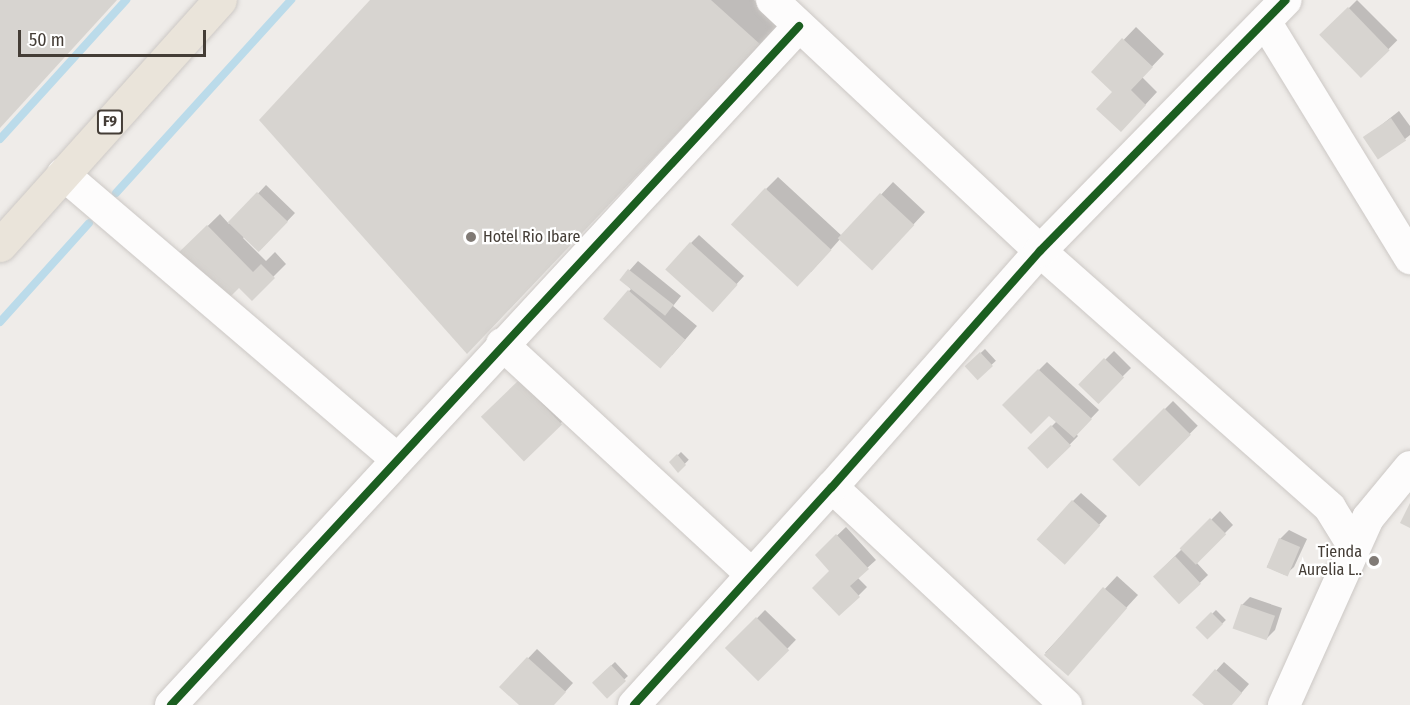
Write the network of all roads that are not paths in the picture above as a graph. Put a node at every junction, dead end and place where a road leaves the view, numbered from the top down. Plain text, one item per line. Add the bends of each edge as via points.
1 (220, 0) edge
2 (772, 0) edge
3 (1276, 11) edge
4 (799, 26) junction
5 (63, 174) junction
6 (0, 244) edge
7 (1040, 251) junction
8 (1410, 258) edge
9 (502, 344) junction
10 (397, 459) junction
11 (1410, 467) edge
12 (832, 488) junction
13 (1354, 547) junction
14 (752, 575) junction
15 (171, 705) edge
16 (634, 705) edge
17 (1066, 705) edge
18 (1284, 705) edge

1 - 5 highway, F9
2 - 4 street
3 - 7 street
3 - 8 street
4 - 7 street
4 - 9 street
5 - 6 highway, F9
5 - 10 street
7 - 12 street
7 - 13 street via 1330,508
9 - 10 street
9 - 14 street
10 - 15 street
11 - 13 street via 1368,518
12 - 14 street
12 - 17 street
13 - 18 street
14 - 16 street

